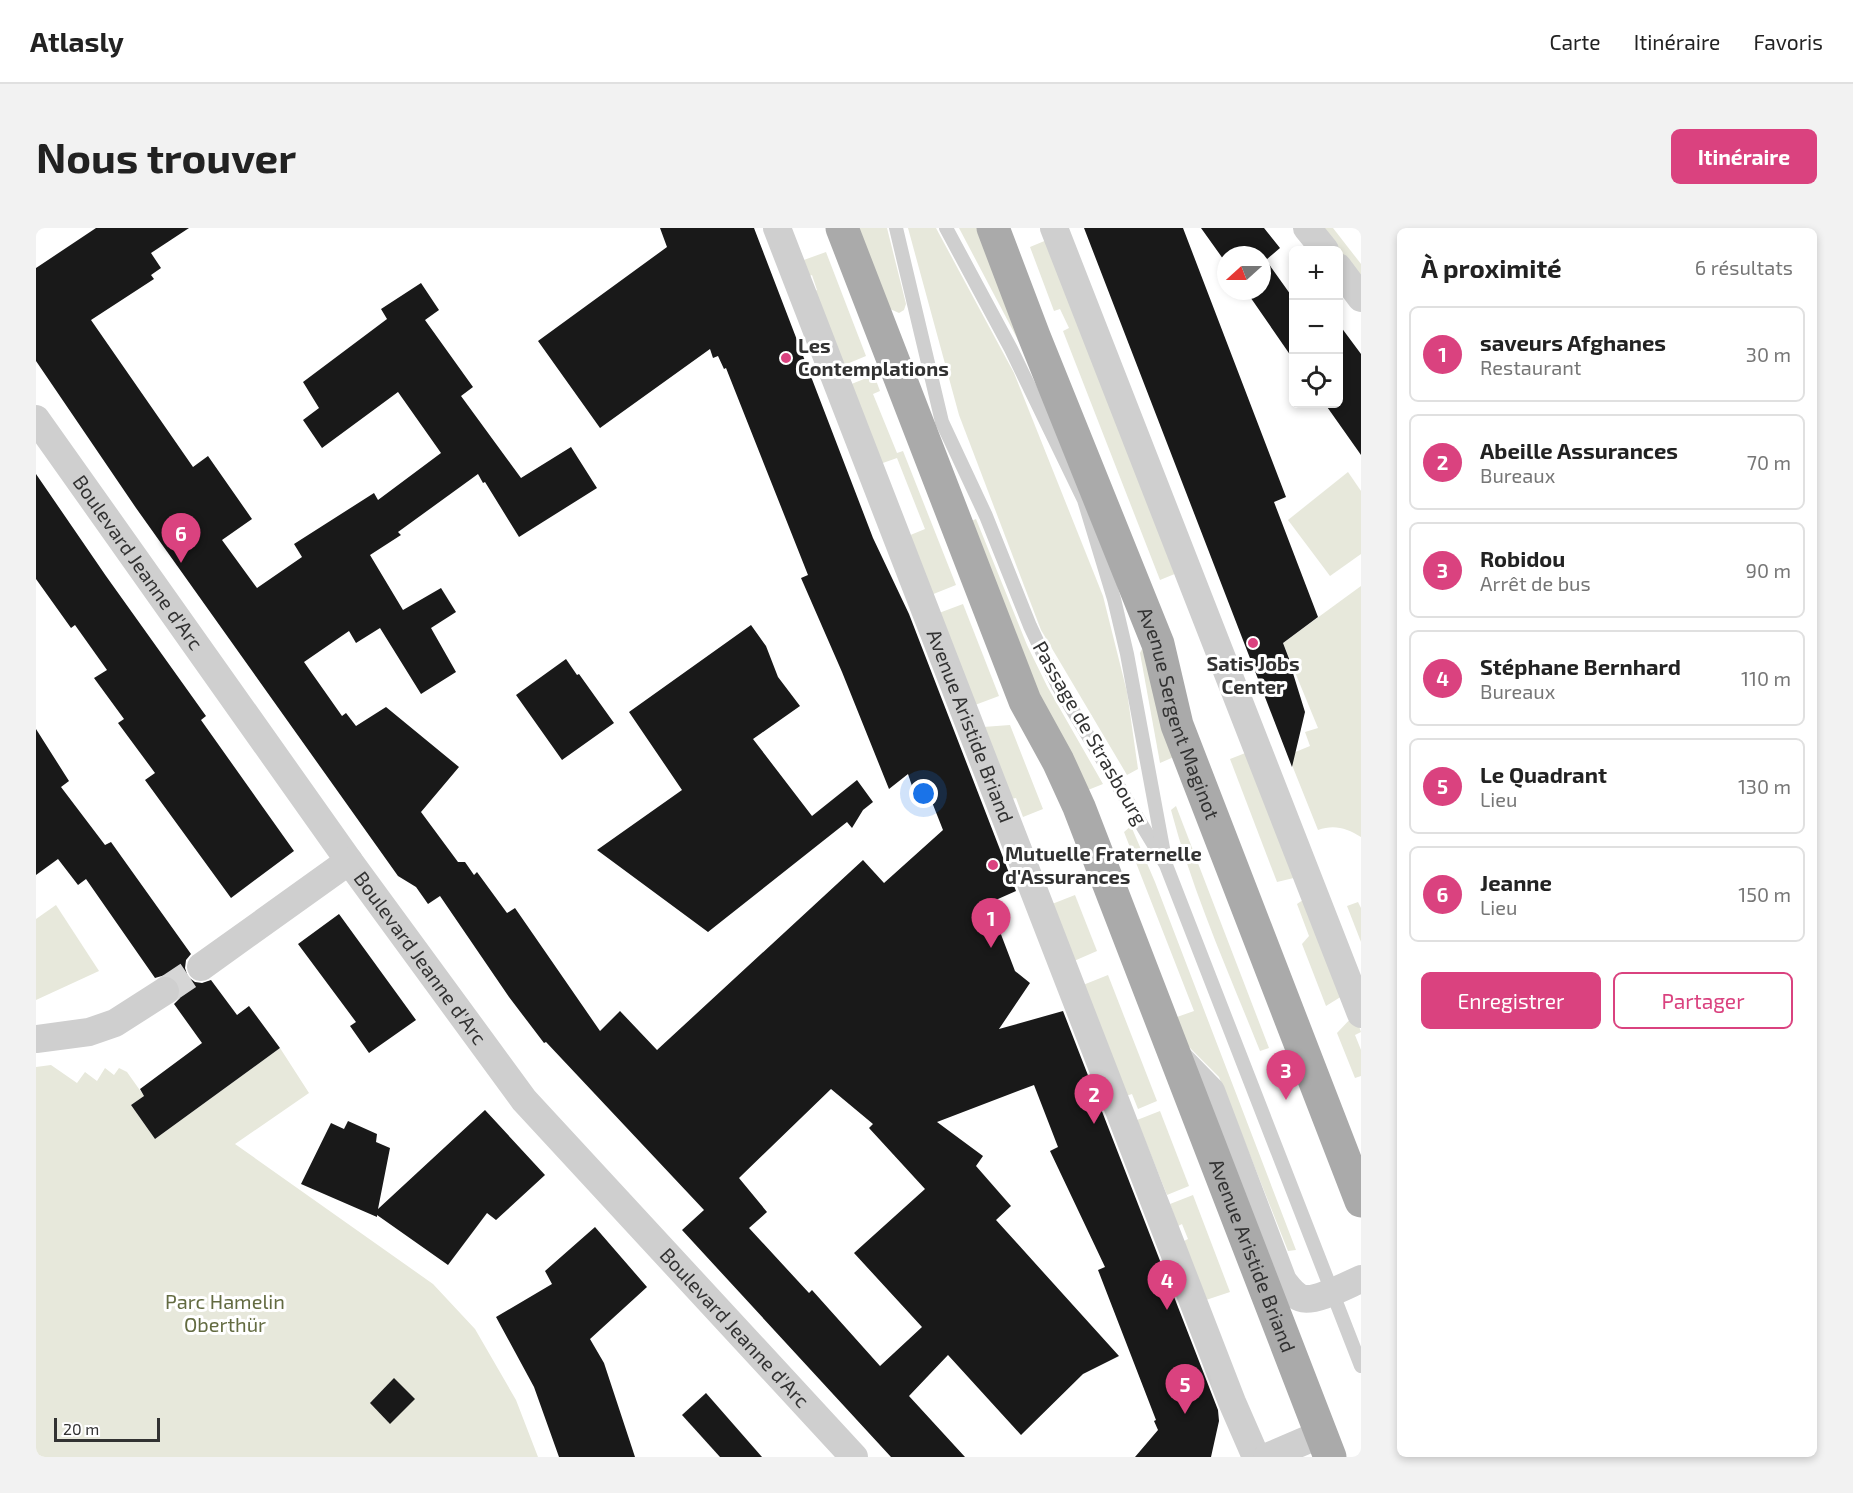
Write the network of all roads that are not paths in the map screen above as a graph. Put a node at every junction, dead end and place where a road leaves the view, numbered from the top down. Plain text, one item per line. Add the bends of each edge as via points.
1 (777, 228) edge
2 (842, 228) edge
3 (896, 228) edge
4 (946, 228) edge
5 (993, 228) edge
6 (1053, 228) edge
7 (1307, 228) edge
8 (1322, 246) edge
9 (1343, 274) edge
10 (1361, 298) edge
11 (874, 313) junction
12 (1034, 336) junction
13 (36, 419) edge
14 (942, 422) junction
15 (1084, 500) junction
16 (957, 526) junction
17 (1136, 589) junction
18 (350, 861) junction
19 (1166, 866) junction
20 (201, 967) tunnel mouth
21 (165, 991) tunnel mouth
22 (1361, 1014) edge
23 (36, 1039) edge
24 (1174, 1053) junction
25 (1361, 1201) edge
26 (1361, 1279) edge
27 (1332, 1291) junction
28 (1361, 1366) edge
29 (1325, 1446) edge
30 (854, 1457) edge
31 (1256, 1457) edge
32 (1267, 1457) edge

1 - 31 street, Avenue Aristide Briand
2 - 11 main road, Avenue Aristide Briand
3 - 14 lane, Passage de Strasbourg
4 - 15 lane, Passage de Strasbourg via 1011,349
5 - 12 main road, Avenue Sergent Maginot
6 - 22 street
7 - 8 street
9 - 10 street
11 - 14 lane
11 - 16 main road, Avenue Aristide Briand
12 - 15 lane
12 - 17 main road, Avenue Sergent Maginot
13 - 18 street, Boulevard Jeanne d'Arc
14 - 16 lane
14 - 19 lane, Passage de Strasbourg via 1058,686
15 - 17 lane
15 - 19 lane, Passage de Strasbourg via 1127,654
16 - 24 main road, Avenue Aristide Briand via 1025,701 1078,807
17 - 25 main road, Avenue Sergent Maginot via 1158,644 1177,725
18 - 20 street
18 - 30 street, Boulevard Jeanne d'Arc via 524,1100
19 - 27 lane
21 - 23 street via 114,1023 89,1032
24 - 27 street, Avenue Aristide Briand via 1211,1091 1283,1281 1298,1297 1308,1300
24 - 29 main road, Avenue Aristide Briand
26 - 27 street, Avenue Aristide Briand
27 - 28 lane
29 - 32 street

